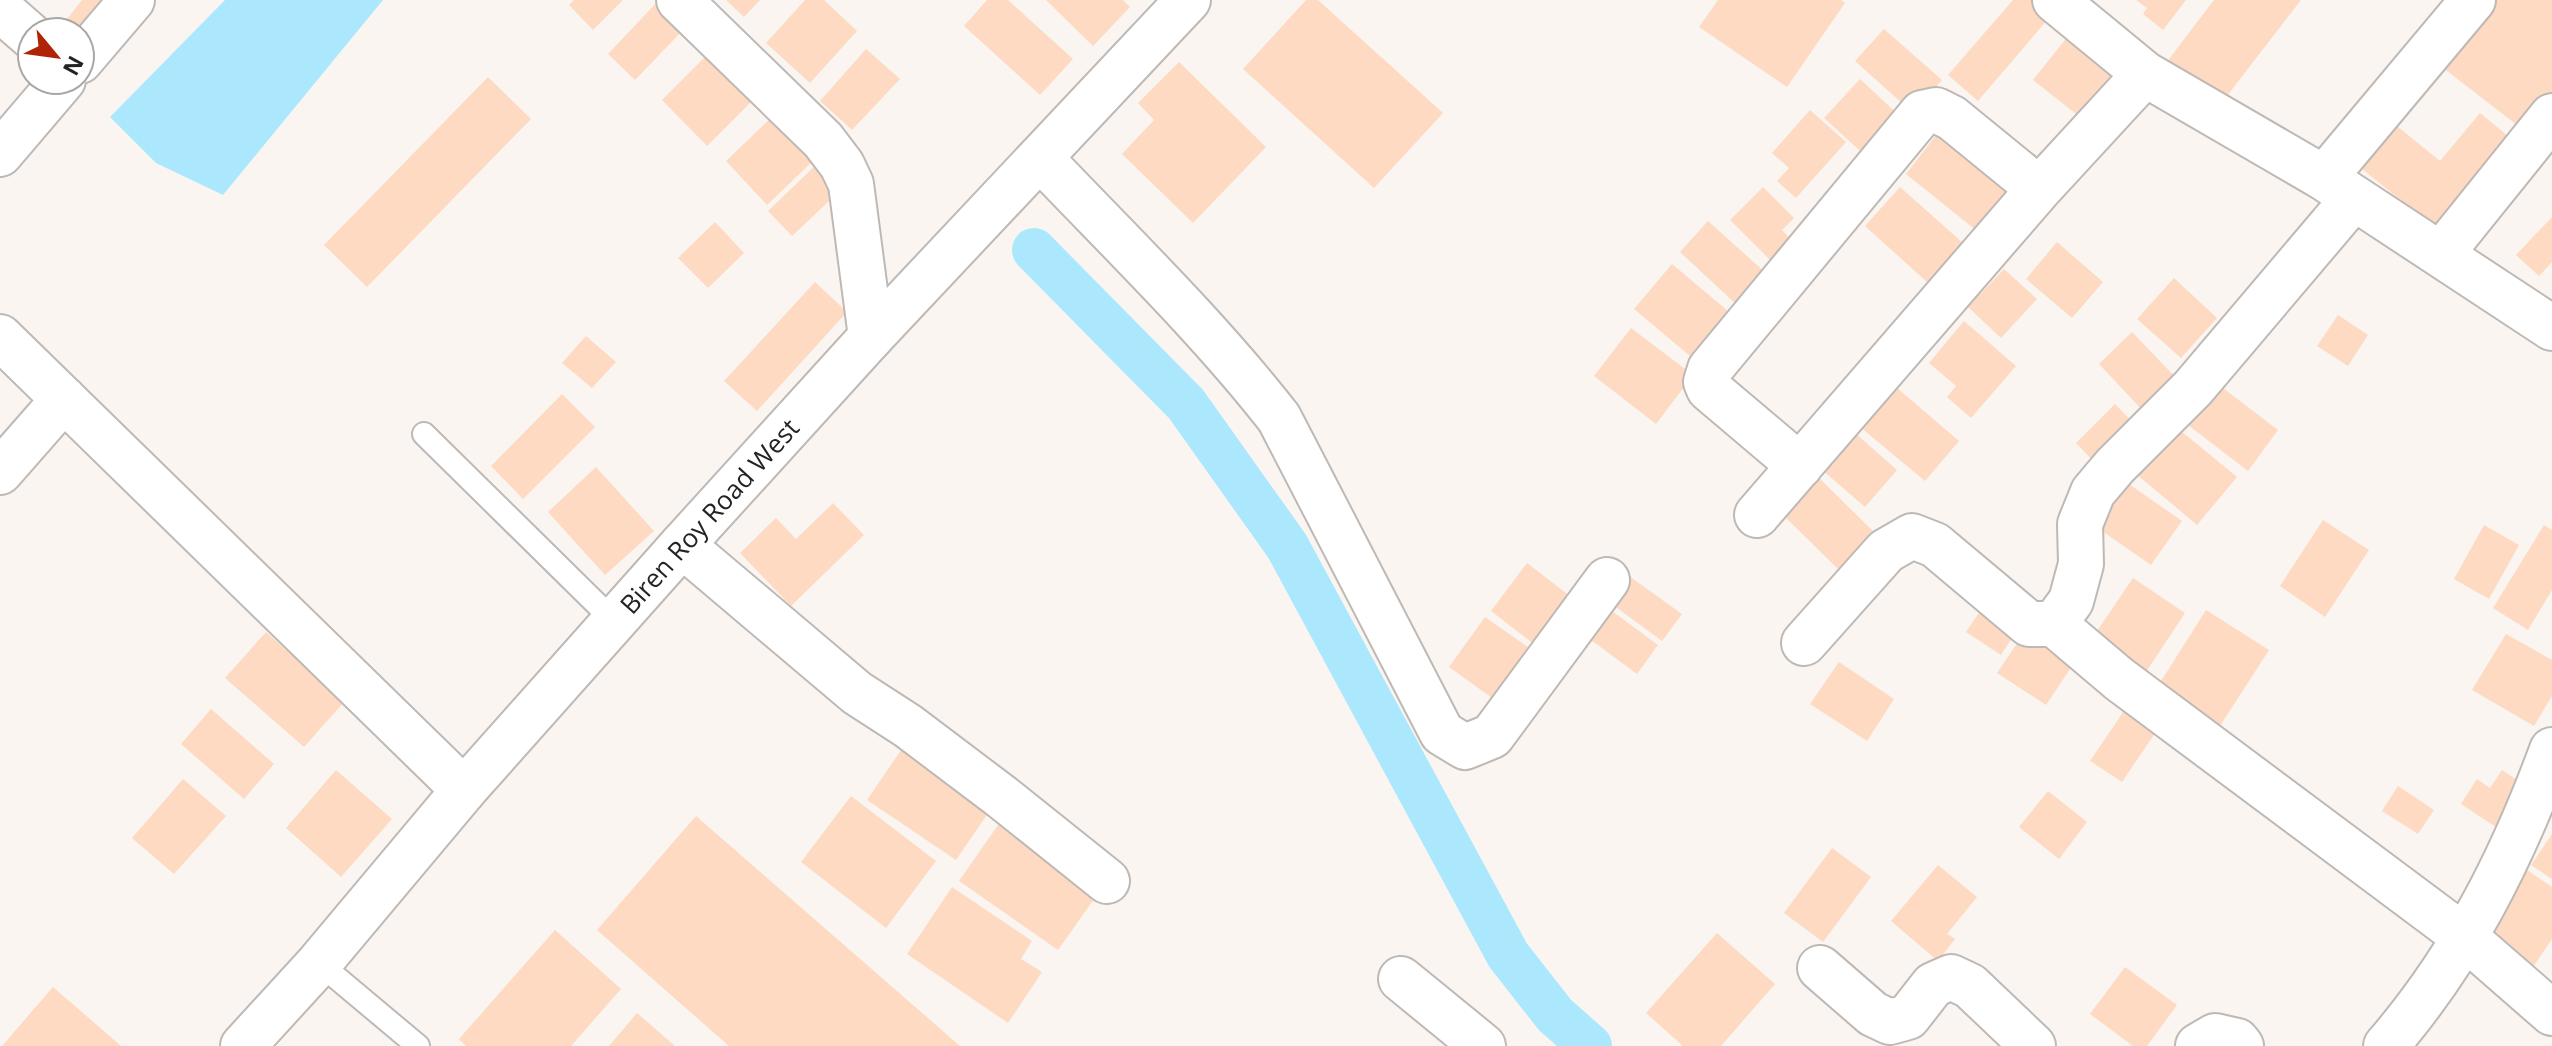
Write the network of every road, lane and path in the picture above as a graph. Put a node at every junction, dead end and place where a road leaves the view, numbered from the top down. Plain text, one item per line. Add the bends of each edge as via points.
1 (132, 0) edge
2 (679, 0) edge
3 (1188, 0) edge
4 (2055, 0) edge
5 (2473, 0) edge
6 (0, 9) edge
7 (16, 23) edge
8 (96, 42) edge
9 (2145, 74) junction
10 (49, 96) edge
11 (2552, 116) edge
12 (0, 154) edge
13 (1041, 159) junction
14 (2339, 188) junction
15 (2039, 189) junction
16 (2441, 254) junction
17 (2552, 328) edge
18 (0, 337) edge
19 (871, 337) junction
20 (64, 399) junction
21 (424, 434) dead end
22 (1800, 466) junction
23 (0, 472) edge
24 (1757, 515) dead end
25 (682, 545) junction
26 (1607, 580) dead end
27 (614, 621) junction
28 (2054, 624) junction
29 (1804, 643) dead end
30 (2552, 750) edge
31 (464, 790) junction
32 (1107, 881) dead end
33 (2466, 938) junction
34 (319, 963) junction
35 (1820, 968) dead end
36 (1401, 979) dead end
37 (2552, 1013) edge
38 (243, 1046) edge
39 (418, 1046) edge
40 (1483, 1046) edge
41 (2033, 1046) edge
42 (2198, 1046) edge
43 (2241, 1046) edge
44 (2386, 1046) edge

1 - 8 street
2 - 19 street via 823,140 842,165 851,184
3 - 13 street, Biren Roy Road West
4 - 9 street
5 - 14 street
6 - 7 street
9 - 14 street
9 - 15 street
10 - 12 street
11 - 16 street
13 - 19 street, Biren Roy Road West
13 - 26 street via 1201,327 1279,418 1442,733 1465,747 1492,736
14 - 16 street
14 - 28 street via 2203,377 2093,492 2080,524 2081,564 2071,601
15 - 22 street
15 - 22 street via 1952,118 1936,110 1922,113 1710,369 1709,389
16 - 17 street
18 - 20 street
19 - 25 street, Biren Roy Road West
20 - 23 street
20 - 31 street
21 - 27 lane
22 - 24 street
25 - 27 street, Biren Roy Road West
25 - 32 street via 857,693 991,788
27 - 31 street, Biren Roy Road West
28 - 29 street via 2029,624 1935,545 1912,536 1886,551
28 - 33 street via 2119,679
30 - 33 street via 2535,797
31 - 34 street, Biren Roy Road West
33 - 37 street
33 - 44 street
34 - 38 street, Biren Roy Road West
34 - 39 lane
35 - 41 street via 1873,1014 1890,1022 1908,1017 1933,985 1951,977 1970,986
36 - 40 street
42 - 43 street via 2215,1036

